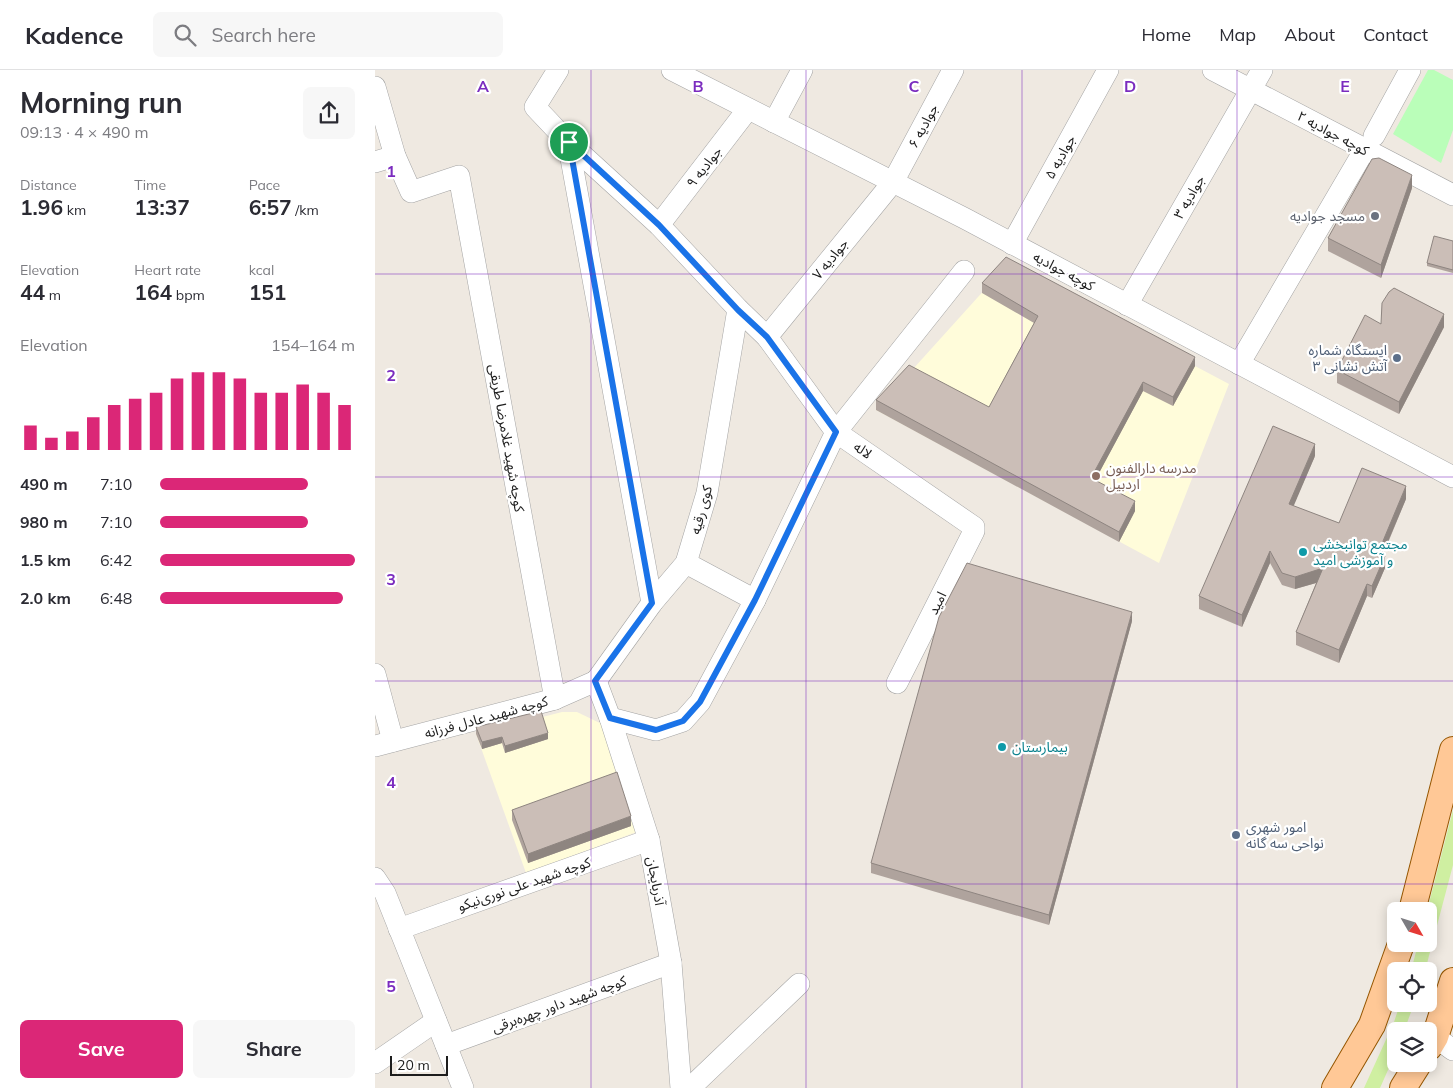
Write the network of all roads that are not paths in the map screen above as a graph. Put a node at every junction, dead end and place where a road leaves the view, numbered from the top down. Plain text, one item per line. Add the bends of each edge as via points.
1 (558, 70) edge
2 (672, 70) edge
3 (803, 70) edge
4 (953, 70) edge
5 (1108, 70) edge
6 (1213, 70) edge
7 (1262, 70) edge
8 (1410, 70) edge
9 (375, 87) edge
10 (1251, 90) junction
11 (748, 109) junction
12 (774, 122) junction
13 (569, 142) junction
14 (1370, 143) junction
15 (385, 159) edge
16 (893, 182) junction
17 (1453, 195) edge
18 (659, 225) junction
19 (1012, 244) junction
20 (964, 271) dead end
21 (1127, 305) junction
22 (738, 310) junction
23 (767, 337) junction
24 (1239, 364) junction
25 (836, 432) junction
26 (1453, 477) edge
27 (971, 524) joint
28 (687, 563) junction
29 (755, 600) junction
30 (652, 603) junction
31 (375, 674) edge
32 (595, 681) junction
33 (897, 683) dead end
34 (555, 699) junction
35 (610, 718) junction
36 (384, 744) edge
37 (1453, 750) edge
38 (649, 840) junction
39 (378, 890) edge
40 (1414, 902) edge
41 (399, 929) junction
42 (1398, 952) edge
43 (671, 963) junction
44 (1453, 981) edge
45 (799, 984) dead end
46 (436, 1021) junction
47 (447, 1045) junction
48 (1439, 1045) edge
49 (375, 1063) edge
50 (1413, 1072) edge
51 (463, 1088) edge
52 (681, 1088) edge
53 (690, 1088) edge
54 (1335, 1088) edge
55 (1403, 1088) edge

1 - 13 street, لاله via 535,107
2 - 11 street, کوچه جوادیه
3 - 12 street
4 - 16 street, جوادیه ۶
5 - 19 street, جوادیه ۵
6 - 10 street, کوچه جوادیه ۲
7 - 10 street, جوادیه ۳
8 - 14 street
9 - 15 street
10 - 14 street, کوچه جوادیه ۲
10 - 21 street, جوادیه ۳
11 - 12 street, کوچه جوادیه
11 - 18 street, جوادیه ۹
12 - 16 street, کوچه جوادیه
13 - 18 street, لاله
13 - 30 street
14 - 17 street, کوچه جوادیه ۲
14 - 24 street
15 - 34 street, کوچه شهید غلامرضا طریقی via 411,192 459,176
16 - 19 street, کوچه جوادیه
16 - 23 street, جوادیه ۷
18 - 22 street, لاله
19 - 21 street, کوچه جوادیه
20 - 25 street
21 - 24 street, کوچه جوادیه
22 - 23 street, لاله
22 - 28 street, کوی رقیه via 707,493
23 - 25 street, لاله
24 - 26 street, کوچه جوادیه
25 - 27 street, لاله
25 - 29 street
27 - 33 street, امید via 974,531
28 - 29 street
28 - 30 street, کوی رقیه
29 - 35 street via 700,702 683,721 656,730
30 - 32 street, کوی رقیه
31 - 36 street
32 - 34 street, کوچه شهید عادل فرزانه
32 - 35 street, آذربایجان
34 - 36 street, کوچه شهید عادل فرزانه
35 - 38 street, آذربایجان
37 - 40 main road
38 - 41 street, کوچه شهید علی نوری‌نیکو
38 - 43 street, آذربایجان
39 - 41 street
41 - 46 street
42 - 54 main road via 1373,1025
43 - 47 street, کوچه شهید داور چهره‌برقی
43 - 52 street, آذربایجان
44 - 48 main road
45 - 53 street
46 - 47 street
46 - 49 street
47 - 51 street
50 - 55 main road

